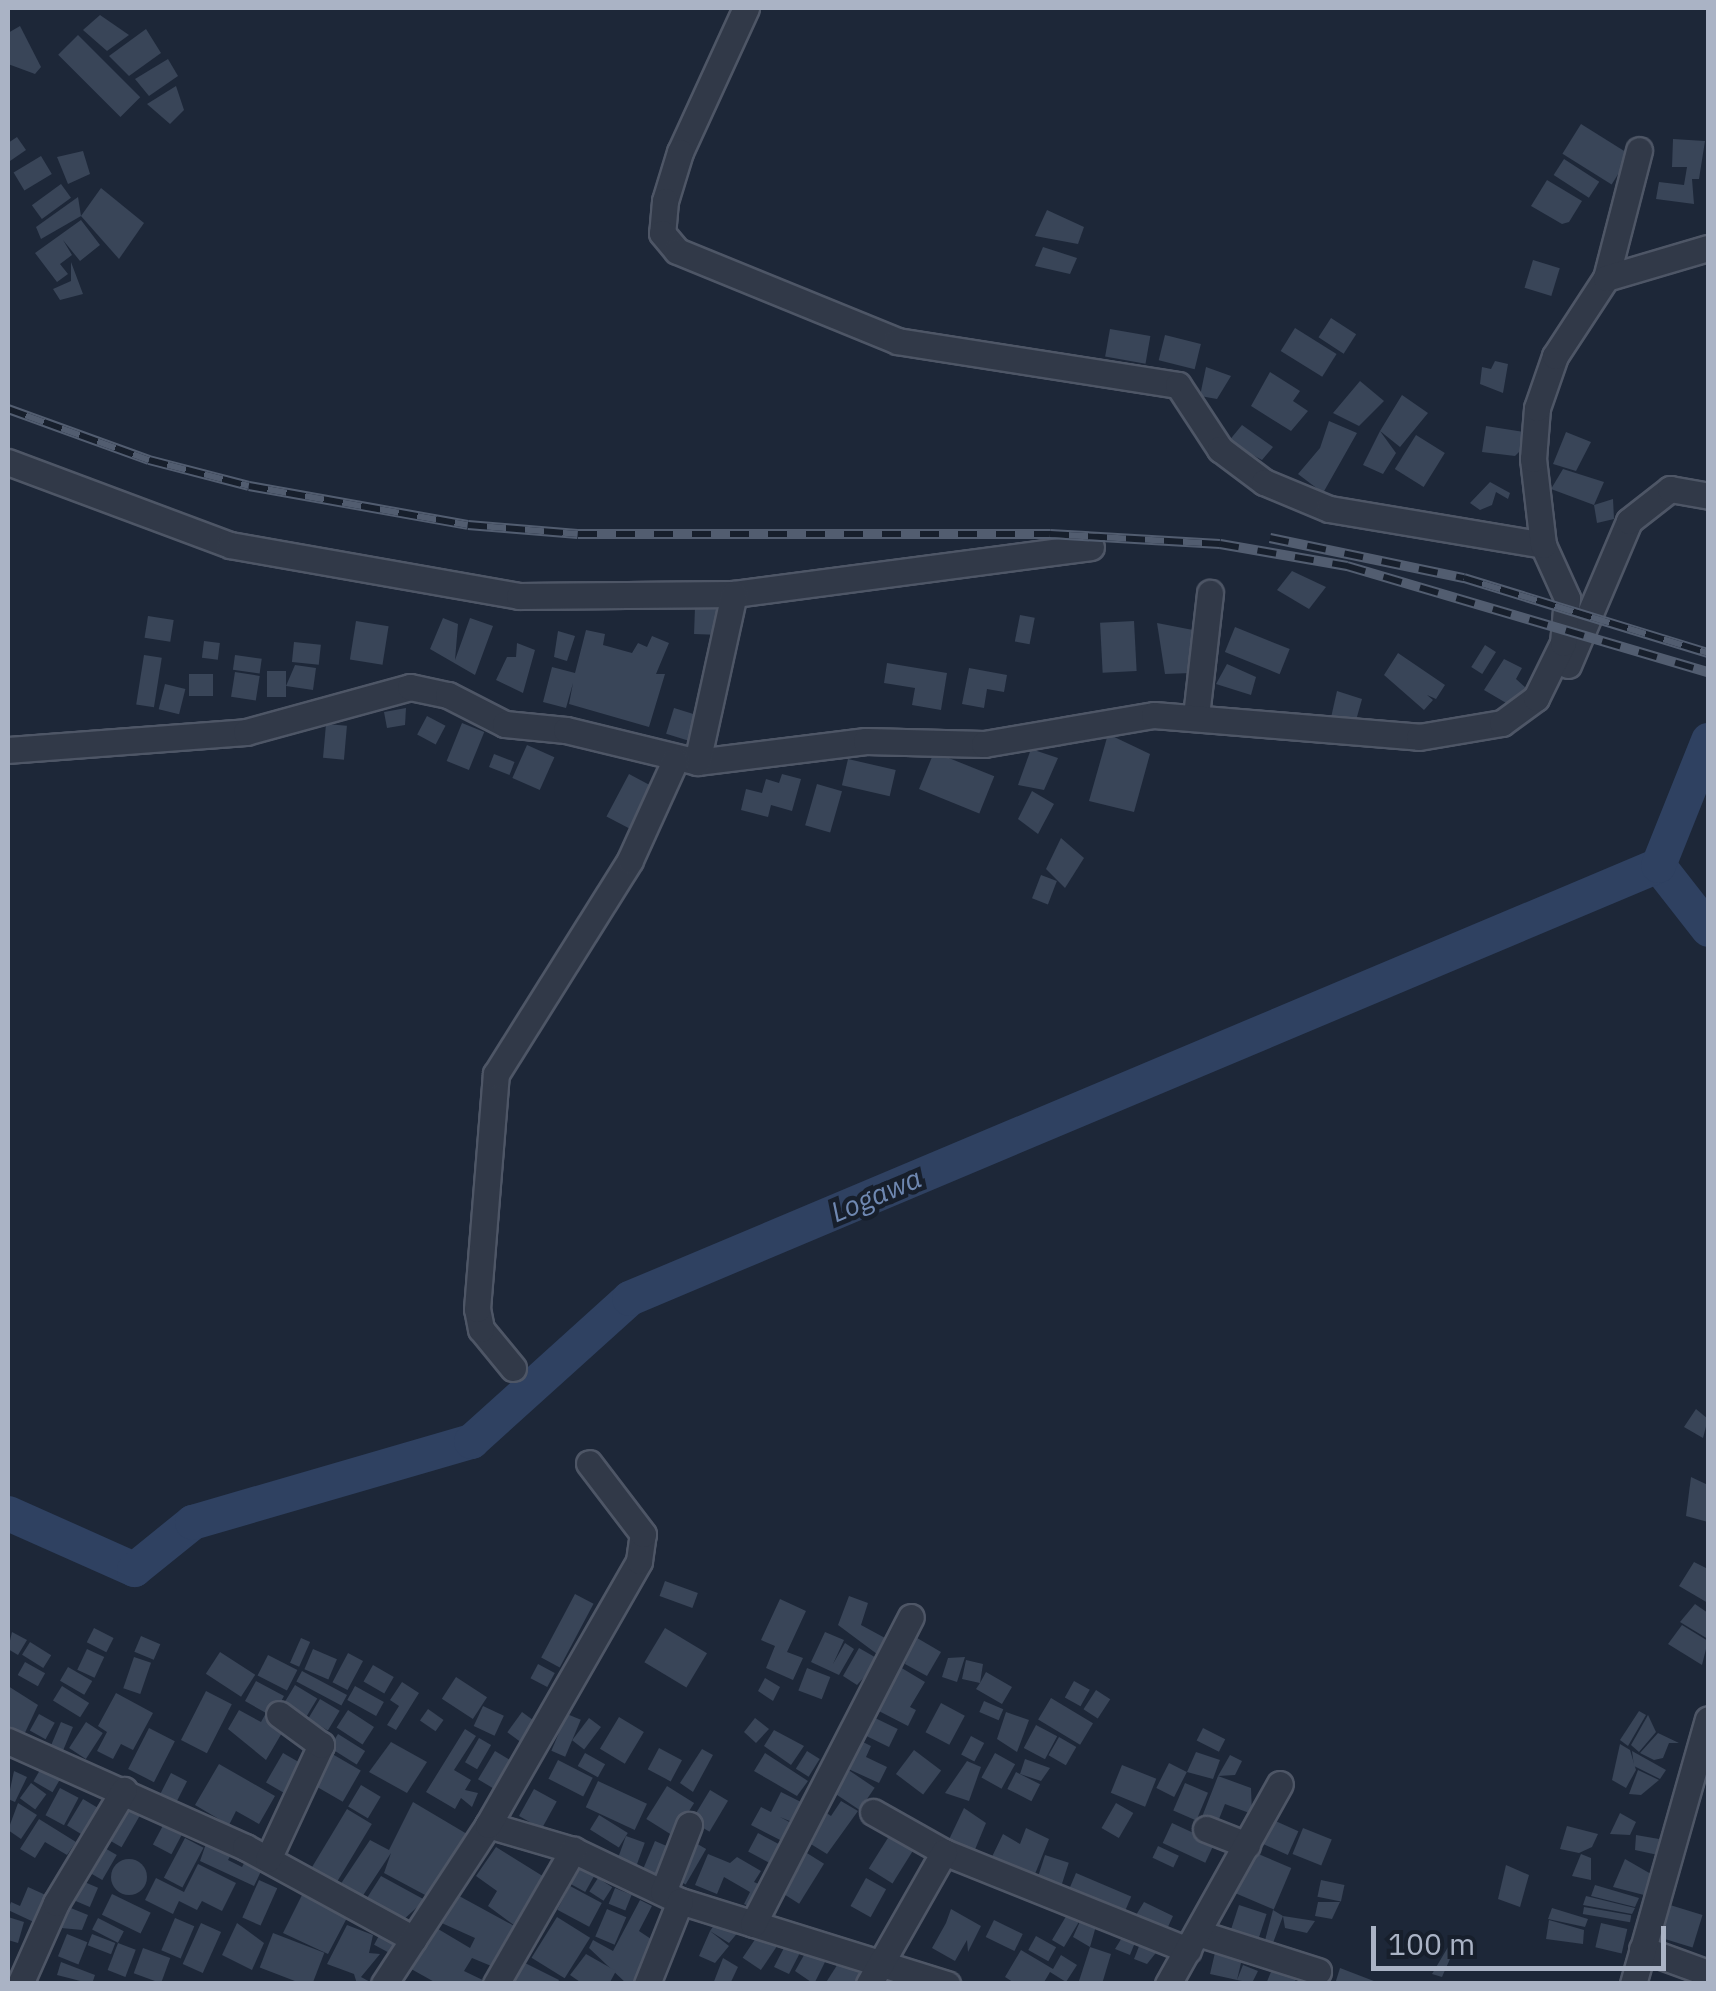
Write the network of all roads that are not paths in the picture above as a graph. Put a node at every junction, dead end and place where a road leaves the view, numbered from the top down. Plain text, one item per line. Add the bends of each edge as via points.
1 (746, 8) edge
2 (1639, 150) dead end
3 (1708, 248) edge
4 (1606, 278) junction
5 (8, 462) edge
6 (1708, 496) edge
7 (1543, 544) junction
8 (1091, 548) dead end
9 (1210, 592) dead end
10 (734, 594) junction
11 (1541, 690) junction
12 (1196, 716) junction
13 (8, 750) edge
14 (686, 761) junction
15 (514, 1368) dead end
16 (589, 1464) dead end
17 (911, 1617) dead end
18 (279, 1714) dead end
19 (1707, 1732) edge
20 (8, 1741) edge
21 (1280, 1784) dead end
22 (124, 1790) junction
23 (874, 1812) dead end
24 (488, 1824) junction
25 (689, 1825) dead end
26 (1206, 1830) dead end
27 (1247, 1845) junction
28 (572, 1850) junction
29 (944, 1852) junction
30 (268, 1858) junction
31 (671, 1896) junction
32 (753, 1924) junction
33 (414, 1939) junction
34 (1193, 1941) junction
35 (1642, 1949) junction
36 (1318, 1972) dead end
37 (875, 1973) edge
38 (1708, 1973) edge
39 (20, 1984) edge
40 (384, 1984) edge
41 (496, 1984) edge
42 (648, 1984) edge
43 (947, 1984) edge
44 (1168, 1984) edge
45 (1633, 1984) edge

1 - 7 street via 680,152 666,201 662,233 677,250 897,341 1178,385 1206,433 1230,457 1264,482 1330,509
2 - 4 street
3 - 4 street
4 - 7 street via 1573,322 1537,408 1533,458
5 - 10 street via 230,545 319,565 519,596
6 - 11 street via 1670,489 1629,521 1575,654 1553,686
7 - 11 street via 1567,598 1563,643
8 - 10 street
9 - 12 street
10 - 14 street
11 - 12 street via 1502,723 1419,737 1267,728
12 - 14 street via 1138,716 984,744 866,741
13 - 14 street via 246,732 410,686 448,695 505,724 566,730
14 - 15 street via 496,1074 477,1309 481,1330
16 - 24 street via 636,1522 645,1548
17 - 32 street
18 - 30 street via 322,1745
19 - 35 street
20 - 22 street
21 - 27 street
22 - 30 street
22 - 39 street via 56,1903
23 - 29 street
24 - 28 street
24 - 33 street
25 - 31 street
26 - 27 street
27 - 34 street
28 - 31 street
28 - 41 street
29 - 34 street
29 - 37 street
30 - 33 street
31 - 32 street
31 - 42 street
32 - 37 street
33 - 40 street
34 - 36 street
34 - 44 street
35 - 38 street
35 - 45 street
37 - 43 street

